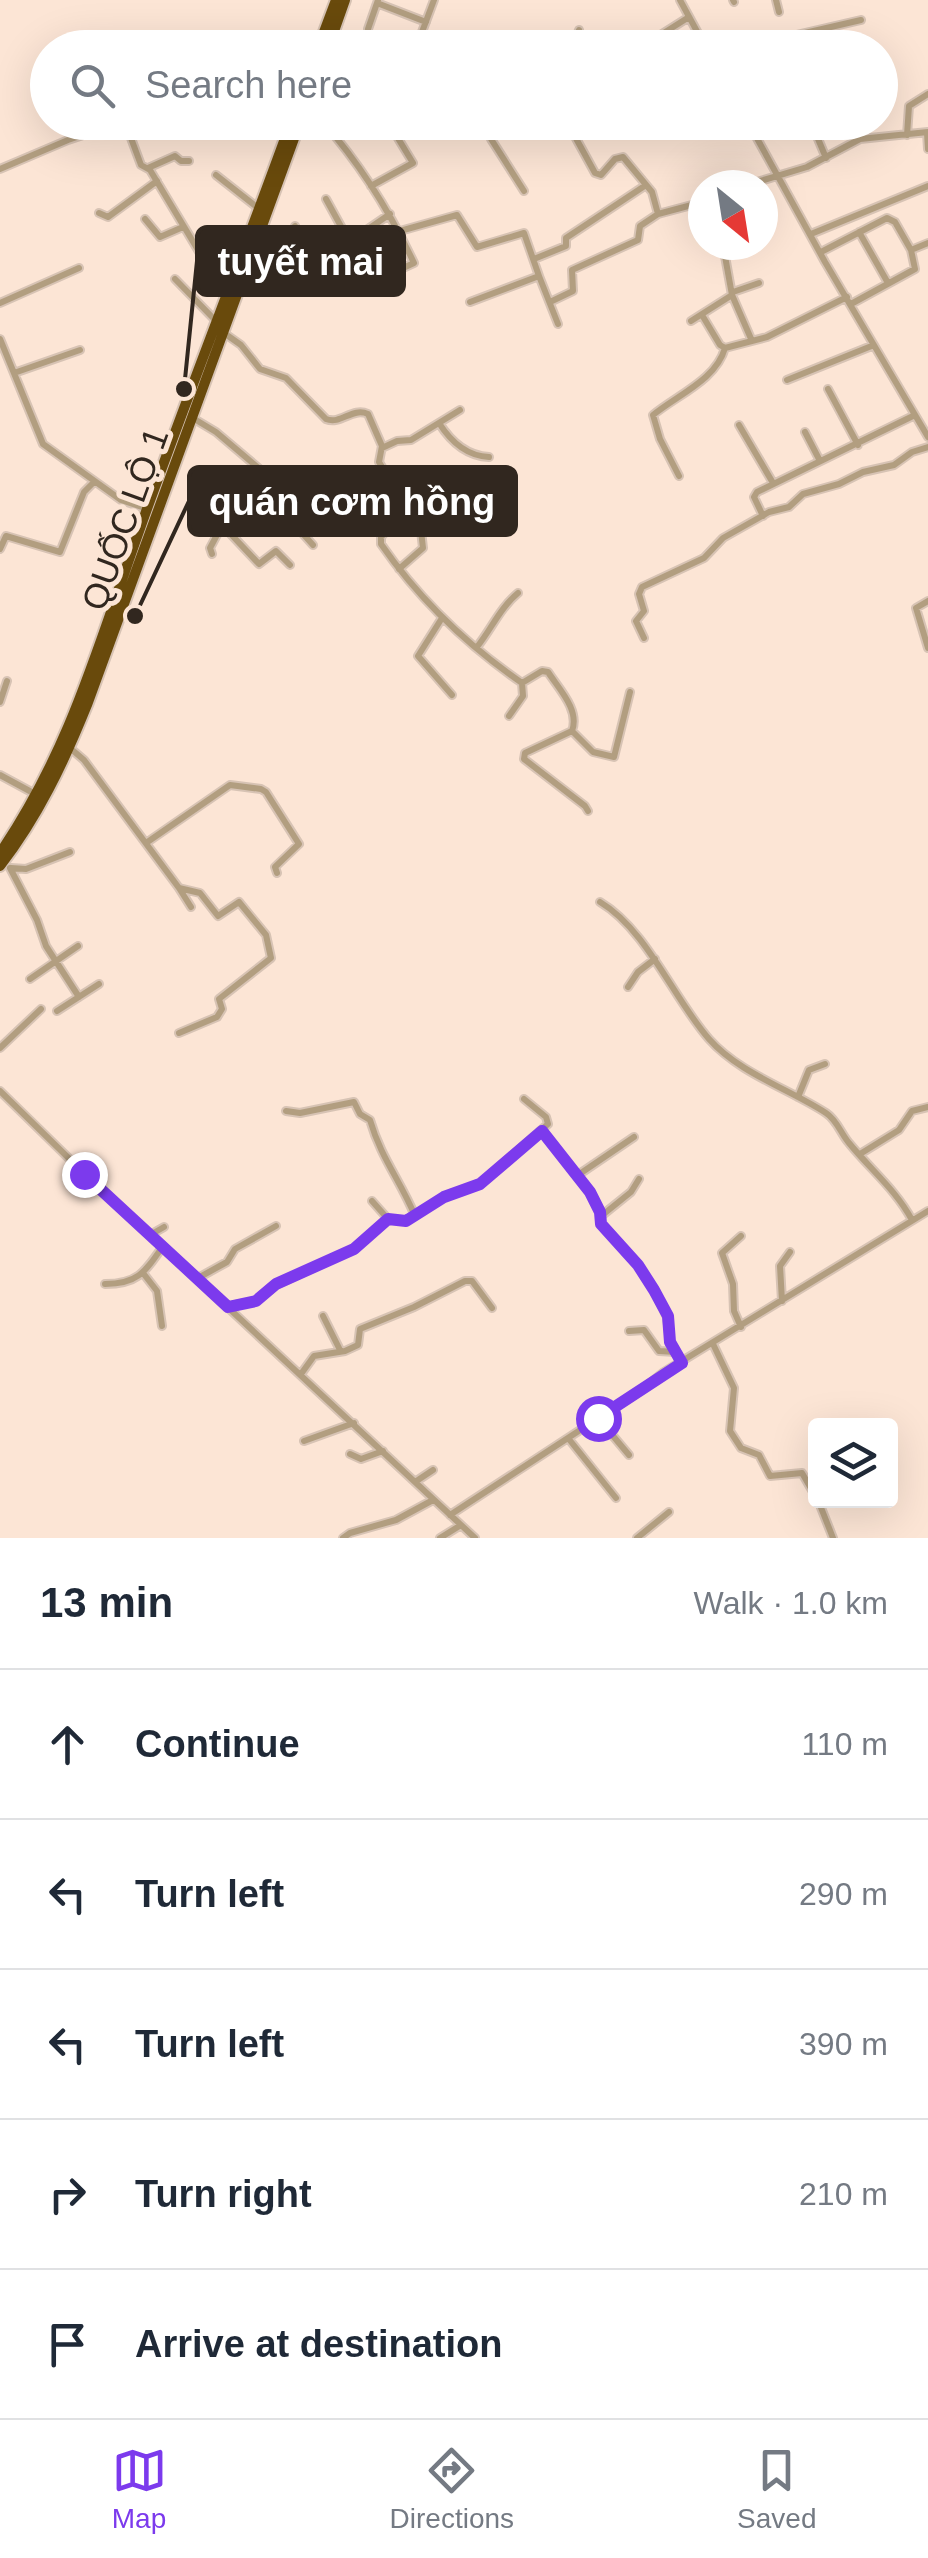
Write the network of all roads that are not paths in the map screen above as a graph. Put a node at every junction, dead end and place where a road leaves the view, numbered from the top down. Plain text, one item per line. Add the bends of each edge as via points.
1 (336, 0) edge
2 (345, 0) edge
3 (434, 0) edge
4 (690, 0) edge
5 (776, 0) edge
6 (377, 1) edge
7 (680, 2) edge
8 (779, 12) dead end
9 (689, 17) junction
10 (862, 20) dead end
11 (426, 22) junction
12 (368, 29) dead end
13 (325, 30) edge
14 (334, 30) edge
15 (423, 30) edge
16 (668, 30) edge
17 (696, 30) edge
18 (818, 30) edge
19 (928, 94) edge
20 (927, 132) edge
21 (907, 135) junction
22 (898, 136) edge
23 (68, 140) edge
24 (132, 140) edge
25 (284, 140) edge
26 (293, 140) edge
27 (339, 140) edge
28 (398, 140) edge
29 (491, 140) edge
30 (577, 140) edge
31 (758, 140) edge
32 (818, 140) edge
33 (858, 140) edge
34 (928, 149) edge
35 (826, 158) junction
36 (189, 161) dead end
37 (148, 168) junction
38 (0, 169) edge
39 (775, 170) edge
40 (216, 175) dead end
41 (778, 176) joint
42 (157, 181) junction
43 (370, 186) junction
44 (646, 186) junction
45 (928, 186) edge
46 (524, 190) dead end
47 (326, 199) dead end
48 (258, 209) junction
49 (688, 209) edge
50 (99, 213) dead end
51 (390, 214) junction
52 (658, 214) junction
53 (145, 219) dead end
54 (184, 226) junction
55 (296, 226) dead end
56 (400, 231) junction
57 (859, 232) junction
58 (811, 234) junction
59 (257, 238) junction
60 (349, 242) junction
61 (928, 243) edge
62 (911, 250) junction
63 (821, 252) junction
64 (534, 260) junction
65 (726, 260) edge
66 (79, 268) dead end
67 (539, 276) junction
68 (175, 279) dead end
69 (377, 280) dead end
70 (759, 282) dead end
71 (888, 283) junction
72 (326, 287) dead end
73 (230, 288) junction
74 (732, 294) junction
75 (849, 301) junction
76 (470, 302) dead end
77 (550, 302) junction
78 (0, 303) edge
79 (702, 315) junction
80 (691, 321) dead end
81 (558, 324) dead end
82 (220, 327) junction
83 (0, 339) edge
84 (752, 340) junction
85 (874, 344) junction
86 (725, 348) junction
87 (80, 350) dead end
88 (14, 373) junction
89 (787, 380) dead end
90 (828, 388) dead end
91 (460, 410) dead end
92 (915, 415) junction
93 (191, 417) junction
94 (439, 423) junction
95 (739, 425) dead end
96 (804, 432) dead end
97 (928, 436) edge
98 (858, 444) junction
99 (928, 447) edge
100 (382, 448) junction
101 (490, 457) dead end
102 (820, 461) junction
103 (679, 476) dead end
104 (260, 480) junction
105 (94, 482) junction
106 (774, 483) junction
107 (300, 506) dead end
108 (407, 508) junction
109 (152, 510) junction
110 (286, 515) junction
111 (763, 516) junction
112 (226, 528) junction
113 (313, 545) dead end
114 (0, 549) edge
115 (212, 554) dead end
116 (290, 564) dead end
117 (399, 568) junction
118 (518, 593) dead end
119 (928, 601) edge
120 (442, 618) junction
121 (644, 638) dead end
122 (477, 647) junction
123 (928, 648) edge
124 (7, 681) dead end
125 (522, 683) junction
126 (630, 692) dead end
127 (452, 695) dead end
128 (0, 702) edge
129 (509, 716) dead end
130 (572, 731) junction
131 (70, 748) junction
132 (0, 775) edge
133 (37, 794) junction
134 (588, 812) dead end
135 (146, 842) junction
136 (70, 852) dead end
137 (0, 853) edge
138 (5, 867) edge
139 (277, 873) dead end
140 (180, 888) junction
141 (600, 902) dead end
142 (192, 907) dead end
143 (78, 946) dead end
144 (56, 961) junction
145 (651, 962) junction
146 (30, 979) dead end
147 (100, 984) dead end
148 (628, 986) dead end
149 (79, 997) junction
150 (41, 1009) dead end
151 (58, 1011) dead end
152 (179, 1033) dead end
153 (0, 1048) edge
154 (825, 1064) dead end
155 (0, 1091) edge
156 (798, 1097) junction
157 (524, 1100) dead end
158 (928, 1107) edge
159 (286, 1111) dead end
160 (542, 1131) junction
161 (634, 1137) dead end
162 (860, 1154) junction
163 (578, 1175) junction
164 (639, 1179) dead end
165 (372, 1201) dead end
166 (928, 1211) edge
167 (414, 1216) junction
168 (600, 1217) junction
169 (388, 1219) junction
170 (907, 1224) junction
171 (164, 1226) dead end
172 (276, 1226) dead end
173 (150, 1235) junction
174 (741, 1236) dead end
175 (163, 1246) junction
176 (790, 1252) dead end
177 (142, 1274) junction
178 (198, 1278) junction
179 (105, 1284) dead end
180 (782, 1301) junction
181 (228, 1307) junction
182 (492, 1308) dead end
183 (323, 1316) dead end
184 (162, 1326) dead end
185 (741, 1326) junction
186 (629, 1331) dead end
187 (712, 1344) junction
188 (340, 1350) junction
189 (676, 1352) junction
190 (682, 1363) junction
191 (300, 1374) junction
192 (598, 1418) junction
193 (354, 1423) junction
194 (568, 1438) junction
195 (304, 1441) dead end
196 (383, 1451) junction
197 (350, 1454) dead end
198 (629, 1455) dead end
199 (433, 1470) dead end
200 (415, 1482) junction
201 (808, 1484) edge
202 (616, 1498) dead end
203 (433, 1500) junction
204 (820, 1508) edge
205 (669, 1512) dead end
206 (450, 1515) junction
207 (461, 1525) junction
208 (344, 1538) edge
209 (440, 1538) edge
210 (475, 1538) edge
211 (637, 1538) edge
212 (832, 1538) edge

1 - 13 highway
2 - 14 highway
3 - 11 street
4 - 7 street
5 - 8 street
6 - 11 street
6 - 12 street
7 - 9 street
9 - 16 street
9 - 17 street
10 - 18 street
11 - 15 street
19 - 21 street via 909,106
20 - 21 street
20 - 34 street
21 - 22 street
23 - 38 street
24 - 37 street
25 - 48 highway, QUỐC LỘ 1
26 - 59 highway, QUỐC LỘ 1
27 - 43 street
28 - 43 street via 413,164
29 - 46 street
30 - 44 street via 597,175 620,156
31 - 39 street
32 - 35 street
33 - 35 street
35 - 41 street
36 - 37 street via 175,156
37 - 42 street
40 - 48 street
41 - 58 street
42 - 50 street via 108,217
42 - 54 street
43 - 51 street
44 - 52 street
44 - 64 street via 566,238 564,247
45 - 58 street
47 - 60 street
48 - 73 highway, QUỐC LỘ 1
49 - 52 street
51 - 56 street
51 - 60 street
52 - 77 street via 640,226 638,240 574,269 574,289
53 - 54 street via 160,237
54 - 73 street via 207,266
55 - 60 street via 317,264
56 - 64 street via 458,216 476,246 522,232
56 - 69 street via 414,263
57 - 62 street via 890,218
57 - 63 street
57 - 71 street
58 - 63 street
59 - 72 street via 302,258
59 - 82 highway, QUỐC LỘ 1
61 - 62 street
62 - 71 street via 915,268
63 - 75 street
64 - 67 street
65 - 74 street
66 - 78 street
67 - 76 street
67 - 77 street
68 - 82 street
70 - 74 street
71 - 75 street
73 - 82 highway, QUỐC LỘ 1
74 - 79 street
74 - 84 street
75 - 84 street
75 - 85 street
77 - 81 street
79 - 80 street
79 - 86 street
82 - 93 highway, QUỐC LỘ 1
82 - 100 street via 260,370 286,378 326,419 367,413
82 - 109 highway, QUỐC LỘ 1
83 - 88 street
84 - 86 street
85 - 89 street
85 - 92 street
86 - 103 street via 719,365 652,417
87 - 88 street
88 - 105 street via 43,444
90 - 98 street
91 - 94 street
92 - 97 street
92 - 98 street
93 - 104 street via 259,466
93 - 109 highway, QUỐC LỘ 1
94 - 100 street
94 - 101 street via 462,448
95 - 106 street
96 - 102 street
98 - 102 street
99 - 111 street via 894,466 809,491
100 - 108 street via 378,462
102 - 106 street
104 - 110 street
104 - 112 street via 242,516
105 - 109 street
105 - 114 street via 60,552 6,536
106 - 111 street via 754,494
107 - 110 street
108 - 117 street via 380,539
108 - 117 street via 420,522 423,548
109 - 131 highway, QUỐC LỘ 1
109 - 133 highway, QUỐC LỘ 1 via 74,717
110 - 113 street
111 - 121 street via 716,543 704,558 640,588 644,610 636,621
112 - 115 street via 215,536
112 - 116 street via 259,564 276,551
117 - 120 street
118 - 122 street
119 - 123 street via 916,608
120 - 122 street
120 - 127 street via 418,656
122 - 125 street
124 - 128 street
125 - 129 street via 523,696
125 - 130 street via 548,672 575,714
126 - 130 street via 614,758 594,752
130 - 134 street via 524,759
131 - 135 street
131 - 138 highway, QUỐC LỘ 1
132 - 133 street
133 - 137 highway, QUỐC LỘ 1
135 - 139 street via 230,785 261,788 299,844 274,867
135 - 140 street
136 - 138 street via 26,869
138 - 144 street
140 - 142 street
140 - 152 street via 200,894 218,916 239,902 263,930 272,956 219,998 216,1017
141 - 145 street
143 - 144 street
144 - 146 street
144 - 149 street
145 - 148 street
145 - 156 street via 714,1044
147 - 149 street
149 - 151 street
150 - 153 street
154 - 156 street via 809,1070
155 - 173 street
156 - 162 street via 832,1118
157 - 160 street via 547,1120
158 - 162 street via 912,1111 899,1130
159 - 167 street via 354,1102 370,1120
160 - 163 street
160 - 167 street via 480,1184
161 - 163 street
162 - 170 street via 898,1195
163 - 168 street
164 - 168 street
165 - 169 street
166 - 170 street
167 - 169 street
168 - 189 street via 654,1290
169 - 181 street via 354,1249 276,1284 256,1301
170 - 180 street
171 - 173 street
172 - 178 street
173 - 175 street
174 - 185 street via 722,1253
175 - 177 street
175 - 178 street
176 - 180 street via 780,1266
177 - 179 street
177 - 184 street via 157,1291
178 - 181 street
180 - 185 street
181 - 191 street
182 - 188 street via 468,1280 360,1328 360,1344
183 - 188 street
185 - 187 street
186 - 189 street via 644,1330 659,1350
187 - 190 street
187 - 201 street via 732,1381 729,1426 739,1446 756,1453 770,1476 802,1472
188 - 191 street via 314,1356
189 - 190 street
190 - 192 street
191 - 193 street
192 - 194 street
192 - 198 street
193 - 195 street
193 - 196 street
194 - 202 street
194 - 206 street
196 - 197 street via 358,1459
196 - 200 street
199 - 200 street
200 - 203 street
203 - 206 street
203 - 208 street
204 - 212 street
205 - 211 street
206 - 207 street
207 - 209 street
207 - 210 street

